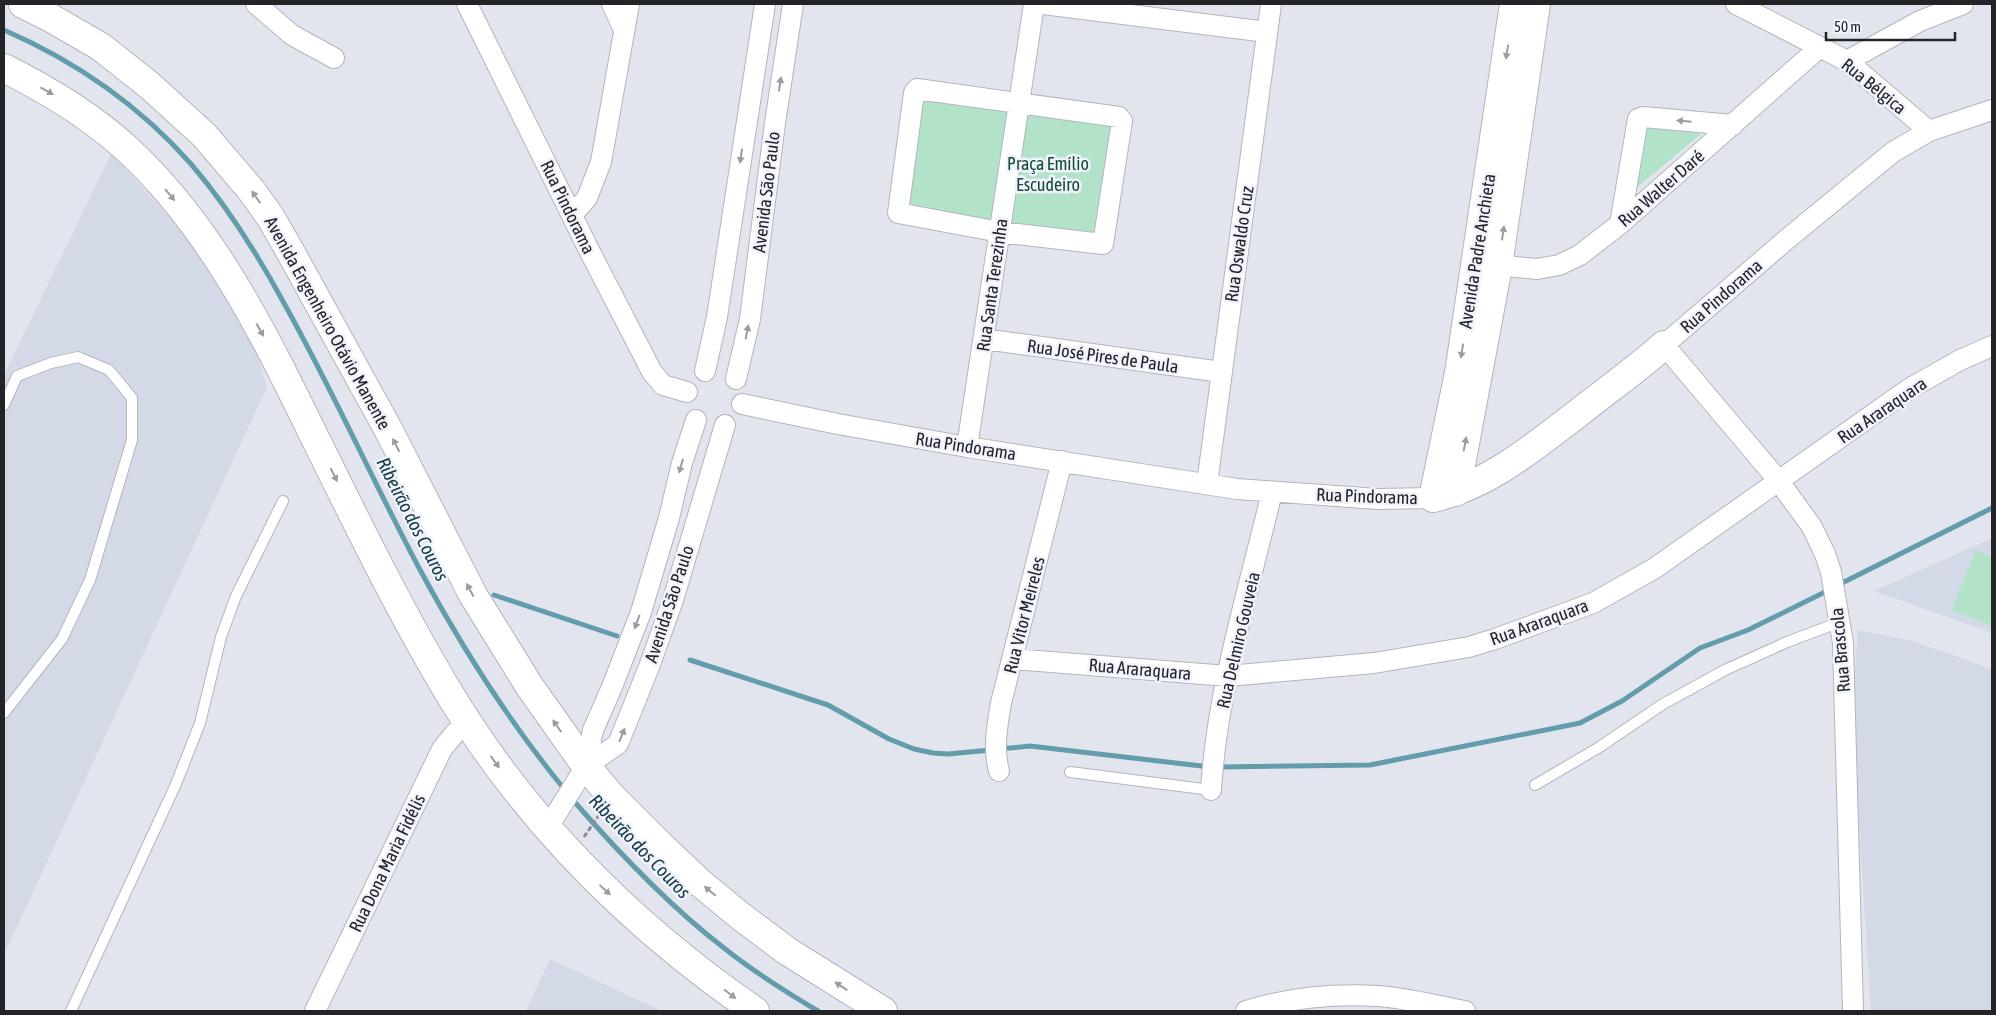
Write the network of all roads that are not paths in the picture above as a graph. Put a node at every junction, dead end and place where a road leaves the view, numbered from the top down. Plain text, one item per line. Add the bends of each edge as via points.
1 (24, 4) edge
2 (256, 4) edge
3 (467, 4) edge
4 (612, 4) edge
5 (629, 4) edge
6 (765, 4) edge
7 (793, 4) edge
8 (1034, 4) edge
9 (1043, 4) edge
10 (1271, 4) edge
11 (1514, 4) edge
12 (1536, 4) edge
13 (1736, 4) edge
14 (1963, 4) edge
15 (624, 30) junction
16 (1267, 32) junction
17 (1820, 47) junction
18 (334, 58) dead end
19 (1847, 60) junction
20 (4, 68) edge
21 (1020, 103) junction
22 (1992, 110) edge
23 (747, 119) junction
24 (775, 123) junction
25 (1733, 125) junction
26 (1929, 131) junction
27 (572, 215) junction
28 (1620, 224) junction
29 (1000, 232) junction
30 (1487, 264) junction
31 (984, 339) junction
32 (1664, 345) junction
33 (1992, 346) edge
34 (705, 371) junction
35 (1221, 372) junction
36 (736, 379) junction
37 (687, 392) junction
38 (742, 404) junction
39 (4, 405) edge
40 (696, 420) junction
41 (725, 424) junction
42 (968, 447) junction
43 (1062, 461) junction
44 (1778, 480) junction
45 (1207, 484) junction
46 (1272, 492) junction
47 (1444, 495) junction
48 (283, 501) dead end
49 (1840, 622) junction
50 (1013, 659) junction
51 (1228, 676) junction
52 (4, 713) edge
53 (467, 722) junction
54 (998, 766) dead end
55 (582, 772) junction
56 (1070, 772) dead end
57 (1211, 785) joint
58 (1535, 785) dead end
59 (554, 818) junction
60 (71, 1011) edge
61 (315, 1011) edge
62 (755, 1011) edge
63 (883, 1011) edge
64 (1246, 1011) edge
65 (1465, 1011) edge
66 (1852, 1011) edge

55 -> 1 main road, Avenida Engenheiro Otávio Manente via 473,596 388,429 291,253 251,190 204,134 148,84 101,47
2 - 18 street via 292,35
3 - 27 street, Rua Pindorama
4 - 15 street
5 - 15 street
6 - 23 street, Avenida São Paulo
24 -> 7 street, Avenida São Paulo
8 - 21 street, Rua Santa Terezinha
9 - 16 street
10 - 16 street, Rua Oswaldo Cruz
11 -> 30 main road, Avenida Padre Anchieta
30 -> 12 main road, Avenida Padre Anchieta
13 - 17 street, Rua Bélgica
14 - 19 street
15 - 27 street via 601,162 587,198
16 - 35 street, Rua Oswaldo Cruz
17 - 19 street, Rua Bélgica
17 - 25 street, Rua Walter Daré
19 - 26 street, Rua Bélgica
20 -> 53 main road via 79,110 128,150 169,194 212,250 278,362 404,612
21 - 29 street, Rua Santa Terezinha
21 - 29 street via 1121,119 1104,243
21 - 29 street via 917,89 914,93 898,213
22 - 26 street, Rua Pindorama
23 - 24 street
23 -> 34 street, Avenida São Paulo via 717,318
36 -> 24 street, Avenida São Paulo via 750,319
25 - 28 street, Rua Walter Daré
25 -> 28 street via 1638,119
26 - 32 street, Rua Pindorama via 1893,152 1857,180
27 - 37 street, Rua Pindorama via 657,381 671,389
28 - 30 street, Rua Walter Daré via 1580,255 1559,265 1537,269
29 - 31 street, Rua Santa Terezinha
30 - 47 main road, Avenida Padre Anchieta
31 - 35 street, Rua José Pires de Paula
31 - 42 street, Rua Santa Terezinha
32 - 44 street, Rua Brascola
32 - 47 main road, Rua Pindorama via 1530,450 1492,475
33 - 44 street, Rua Araraquara via 1909,389
34 - 36 street via 725,371
34 - 37 street via 697,376
35 - 45 street, Rua Oswaldo Cruz
36 - 38 street via 742,391
37 - 40 street via 690,412
38 - 41 street via 736,417
38 - 42 street, Rua Pindorama
39 - 52 lane via 17,376 78,357 110,370 132,398 132,440 90,580 62,639
40 - 41 street via 705,425
40 -> 55 street, Avenida São Paulo via 641,612 593,730
55 -> 41 street, Avenida São Paulo via 618,744 673,600
42 - 43 street, Rua Pindorama
43 - 45 street, Rua Pindorama
43 - 50 street, Rua Vitor Meireles
44 - 49 street, Rua Brascola via 1812,527 1825,554
44 - 51 street, Rua Araraquara via 1655,568 1592,603 1495,639 1469,647 1374,663
45 - 46 street, Rua Pindorama
46 - 47 street, Rua Pindorama via 1378,499
46 - 51 street, Rua Delmiro Gouveia
48 - 60 lane via 236,596 221,637 200,723 176,784
49 - 58 lane via 1725,670 1663,704
49 - 66 street, Rua Brascola
50 - 51 street, Rua Araraquara
50 - 54 street, Rua Vitor Meireles via 996,738
51 - 57 street, Rua Delmiro Gouveia
53 -> 59 main road via 523,800
53 - 61 street, Rua Dona Maria Fidélis via 439,754
55 - 59 street, Avenida São Paulo
63 -> 55 main road, Avenida Engenheiro Otávio Manente via 787,951 739,915
56 - 57 lane
59 -> 62 main road via 596,881 662,941
64 - 65 street via 1310,998 1355,995 1400,999

